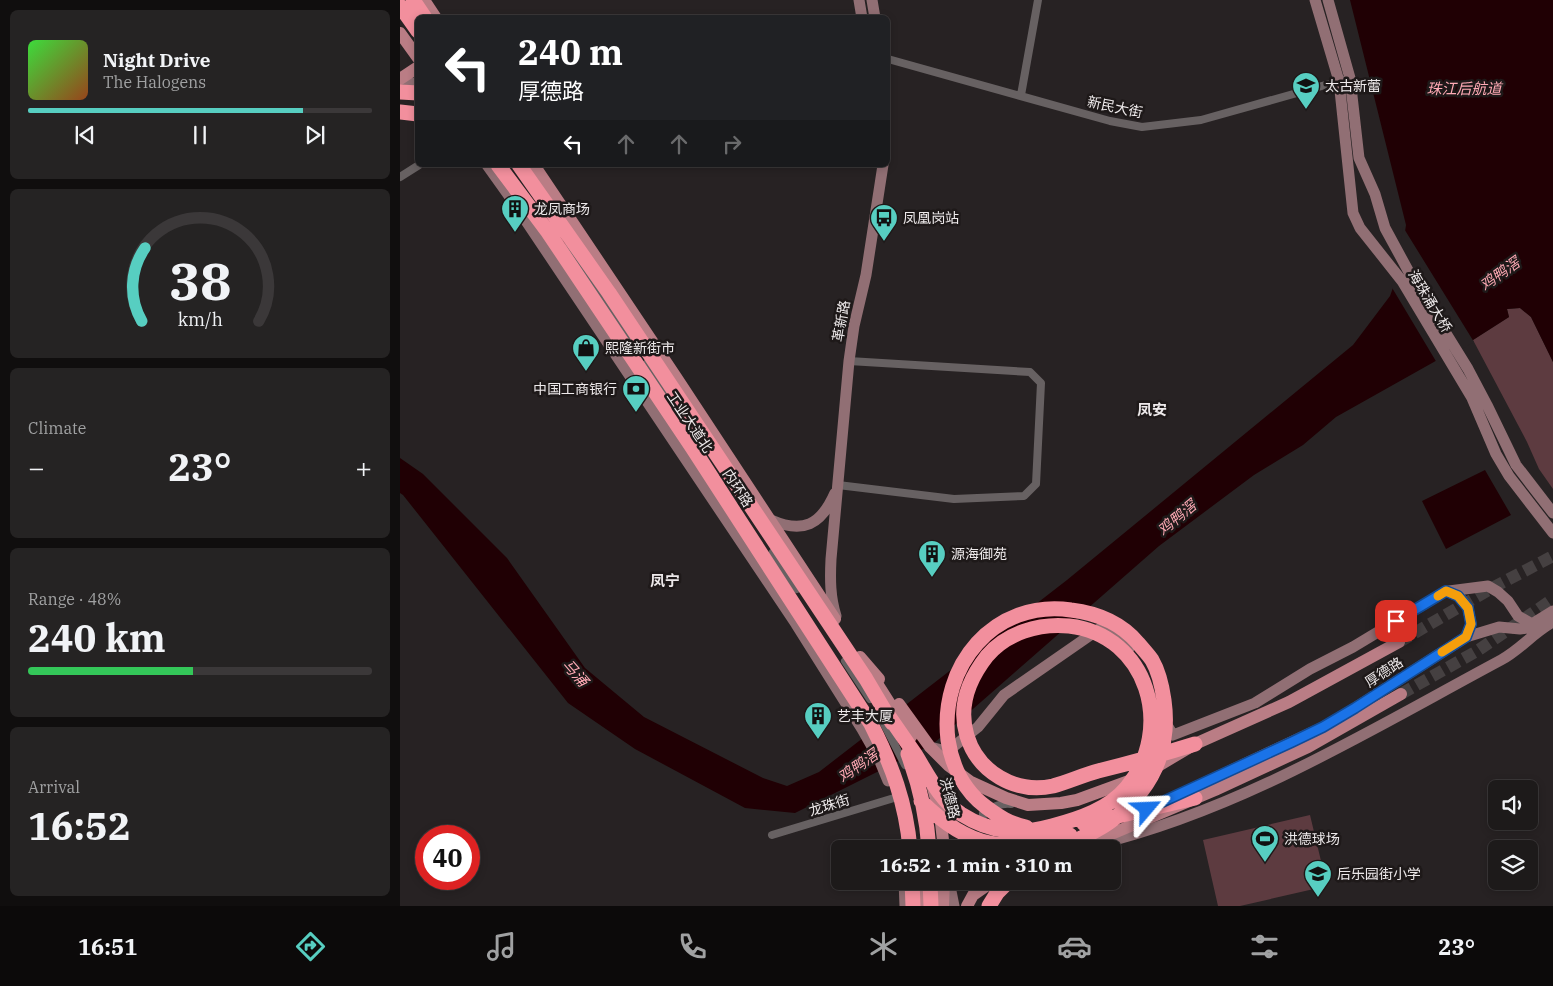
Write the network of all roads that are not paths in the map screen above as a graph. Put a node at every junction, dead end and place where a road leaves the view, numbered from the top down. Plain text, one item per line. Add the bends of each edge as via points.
1 (412, 0) edge
2 (424, 0) edge
3 (858, 0) edge
4 (872, 0) edge
5 (1038, 0) edge
6 (1316, 0) edge
7 (1328, 0) edge
8 (400, 6) edge
9 (423, 15) edge
10 (434, 15) edge
11 (861, 15) edge
12 (874, 15) edge
13 (415, 27) edge
14 (400, 33) edge
15 (415, 54) edge
16 (890, 60) edge
17 (1344, 80) junction
18 (400, 92) edge
19 (415, 93) edge
20 (1021, 95) junction
21 (400, 106) edge
22 (415, 107) edge
23 (400, 112) edge
24 (415, 114) edge
25 (417, 167) edge
26 (487, 167) edge
27 (498, 167) edge
28 (499, 167) edge
29 (510, 167) edge
30 (511, 167) edge
31 (520, 167) edge
32 (528, 167) edge
33 (535, 167) edge
34 (883, 167) edge
35 (400, 177) edge
36 (531, 193) junction
37 (548, 232) junction
38 (579, 232) junction
39 (610, 293) junction
40 (849, 361) junction
41 (676, 377) junction
42 (662, 386) junction
43 (653, 402) junction
44 (709, 427) junction
45 (688, 444) junction
46 (838, 485) junction
47 (1553, 513) edge
48 (771, 520) junction
49 (758, 528) junction
50 (1553, 533) edge
51 (1446, 591) junction
52 (1553, 611) edge
53 (838, 624) junction
54 (1548, 624) edge
55 (1466, 637) junction
56 (1399, 642) tunnel mouth
57 (1401, 694) tunnel mouth
58 (881, 718) junction
59 (1173, 735) junction
60 (1195, 744) junction
61 (926, 752) junction
62 (896, 770) junction
63 (1095, 772) junction
64 (894, 798) junction
65 (1195, 798) junction
66 (1134, 800) junction
67 (1028, 805) junction
68 (1147, 809) junction
69 (772, 835) dead end
70 (901, 840) edge
71 (909, 840) edge
72 (916, 840) edge
73 (928, 840) edge
74 (933, 840) edge
75 (943, 840) edge
76 (988, 840) edge
77 (1078, 840) edge
78 (1099, 840) edge
79 (1111, 840) edge
80 (904, 890) edge
81 (912, 890) edge
82 (920, 890) edge
83 (930, 890) edge
84 (944, 890) edge
85 (951, 890) edge
86 (980, 890) edge
87 (1000, 890) edge
88 (905, 906) edge
89 (913, 906) edge
90 (921, 906) edge
91 (931, 906) edge
92 (943, 906) edge
93 (954, 906) edge
94 (967, 906) edge
95 (989, 906) edge

1 - 8 main road
1 - 9 highway
2 - 10 main road
3 - 11 street
4 - 12 street
5 - 20 street
6 - 17 street
7 - 17 street
8 - 13 highway
14 - 15 main road
16 - 20 street, 新民大街
17 - 20 street, 新民大街 via 1201,120 1142,127
17 - 47 street, 海珠涌大桥 via 1353,94 1360,158 1390,239 1472,376 1516,465
17 - 50 street, 海珠涌大桥 via 1340,98 1353,213 1360,228 1402,281 1472,398 1508,476
18 - 19 highway
21 - 22 street
23 - 24 highway
25 - 35 street
26 - 43 street
27 - 43 main road, 工业大道北 via 565,260
28 - 37 highway, 内环路
29 - 37 highway
30 - 36 street
31 - 39 highway, 内环路
32 - 39 highway
33 - 38 main road, 工业大道北
34 - 40 street, 革新路
36 - 38 street
36 - 42 street
37 - 58 highway, 内环路 via 686,438
38 - 41 main road, 工业大道北
39 - 58 highway, 内环路 via 851,656
40 - 46 street, 革新路
40 - 46 street via 1030,372 1041,383 1036,484 1024,496 954,499
41 - 42 street
41 - 44 main road, 工业大道北
42 - 45 street
43 - 45 main road, 工业大道北
44 - 45 street
44 - 48 main road, 工业大道北
45 - 49 street
45 - 58 main road, 工业大道北
46 - 48 street via 827,508 806,526 788,527
46 - 53 street, 革新路 via 830,585
48 - 49 street
48 - 53 main road, 工业大道北
49 - 58 street
51 - 52 street via 1488,586 1503,596 1518,616 1532,624
51 - 55 street via 1458,596 1468,608 1471,624
51 - 59 street via 1255,703
53 - 58 main road, 工业大道北 via 860,657
54 - 55 street, 厚德路 via 1520,629 1499,627
54 - 79 street via 1510,655 1256,789 1152,829
55 - 68 street, 厚德路 via 1323,727
56 - 60 main road via 1290,702
57 - 65 main road via 1308,748
58 - 61 main road
58 - 62 main road
58 - 63 highway via 950,804 962,814 990,827 1011,833 1033,832 1100,809 1127,788 1146,755 1150,735 1149,703 1137,667 1121,649 1100,635 1075,627 1049,626 1023,631 1000,644 974,674 963,712 965,728 975,756 996,776 1022,786 1053,786
58 - 66 highway via 902,775 917,796 936,815 980,842 1016,846 1043,843 1098,822
58 - 71 highway, 内环路 via 884,750 897,781
58 - 73 highway, 内环路 via 906,750 915,774
59 - 61 street via 1158,710 1146,675 1134,654 1123,641 1102,627 1004,695 978,727 953,746
59 - 63 highway
60 - 63 highway
60 - 67 main road via 1129,781 1077,800
61 - 67 main road via 971,782
61 - 75 main road, 洪德路
62 - 64 street
62 - 72 main road via 909,802
62 - 74 street
64 - 69 street, 龙珠街
64 - 70 street
65 - 68 highway
65 - 78 main road
66 - 68 highway via 1159,762 1164,746 1166,718 1162,686 1152,660 1127,633 1093,614 1066,609 1027,613 991,630 966,657 955,676 949,697 947,727 950,755 976,800 1014,824 1031,827 1083,824
66 - 77 highway via 1111,822
67 - 76 street via 1002,804 983,813
80 - 88 street
81 - 89 highway
82 - 90 main road
83 - 91 highway
84 - 92 main road
85 - 93 street
86 - 94 main road
87 - 95 highway

